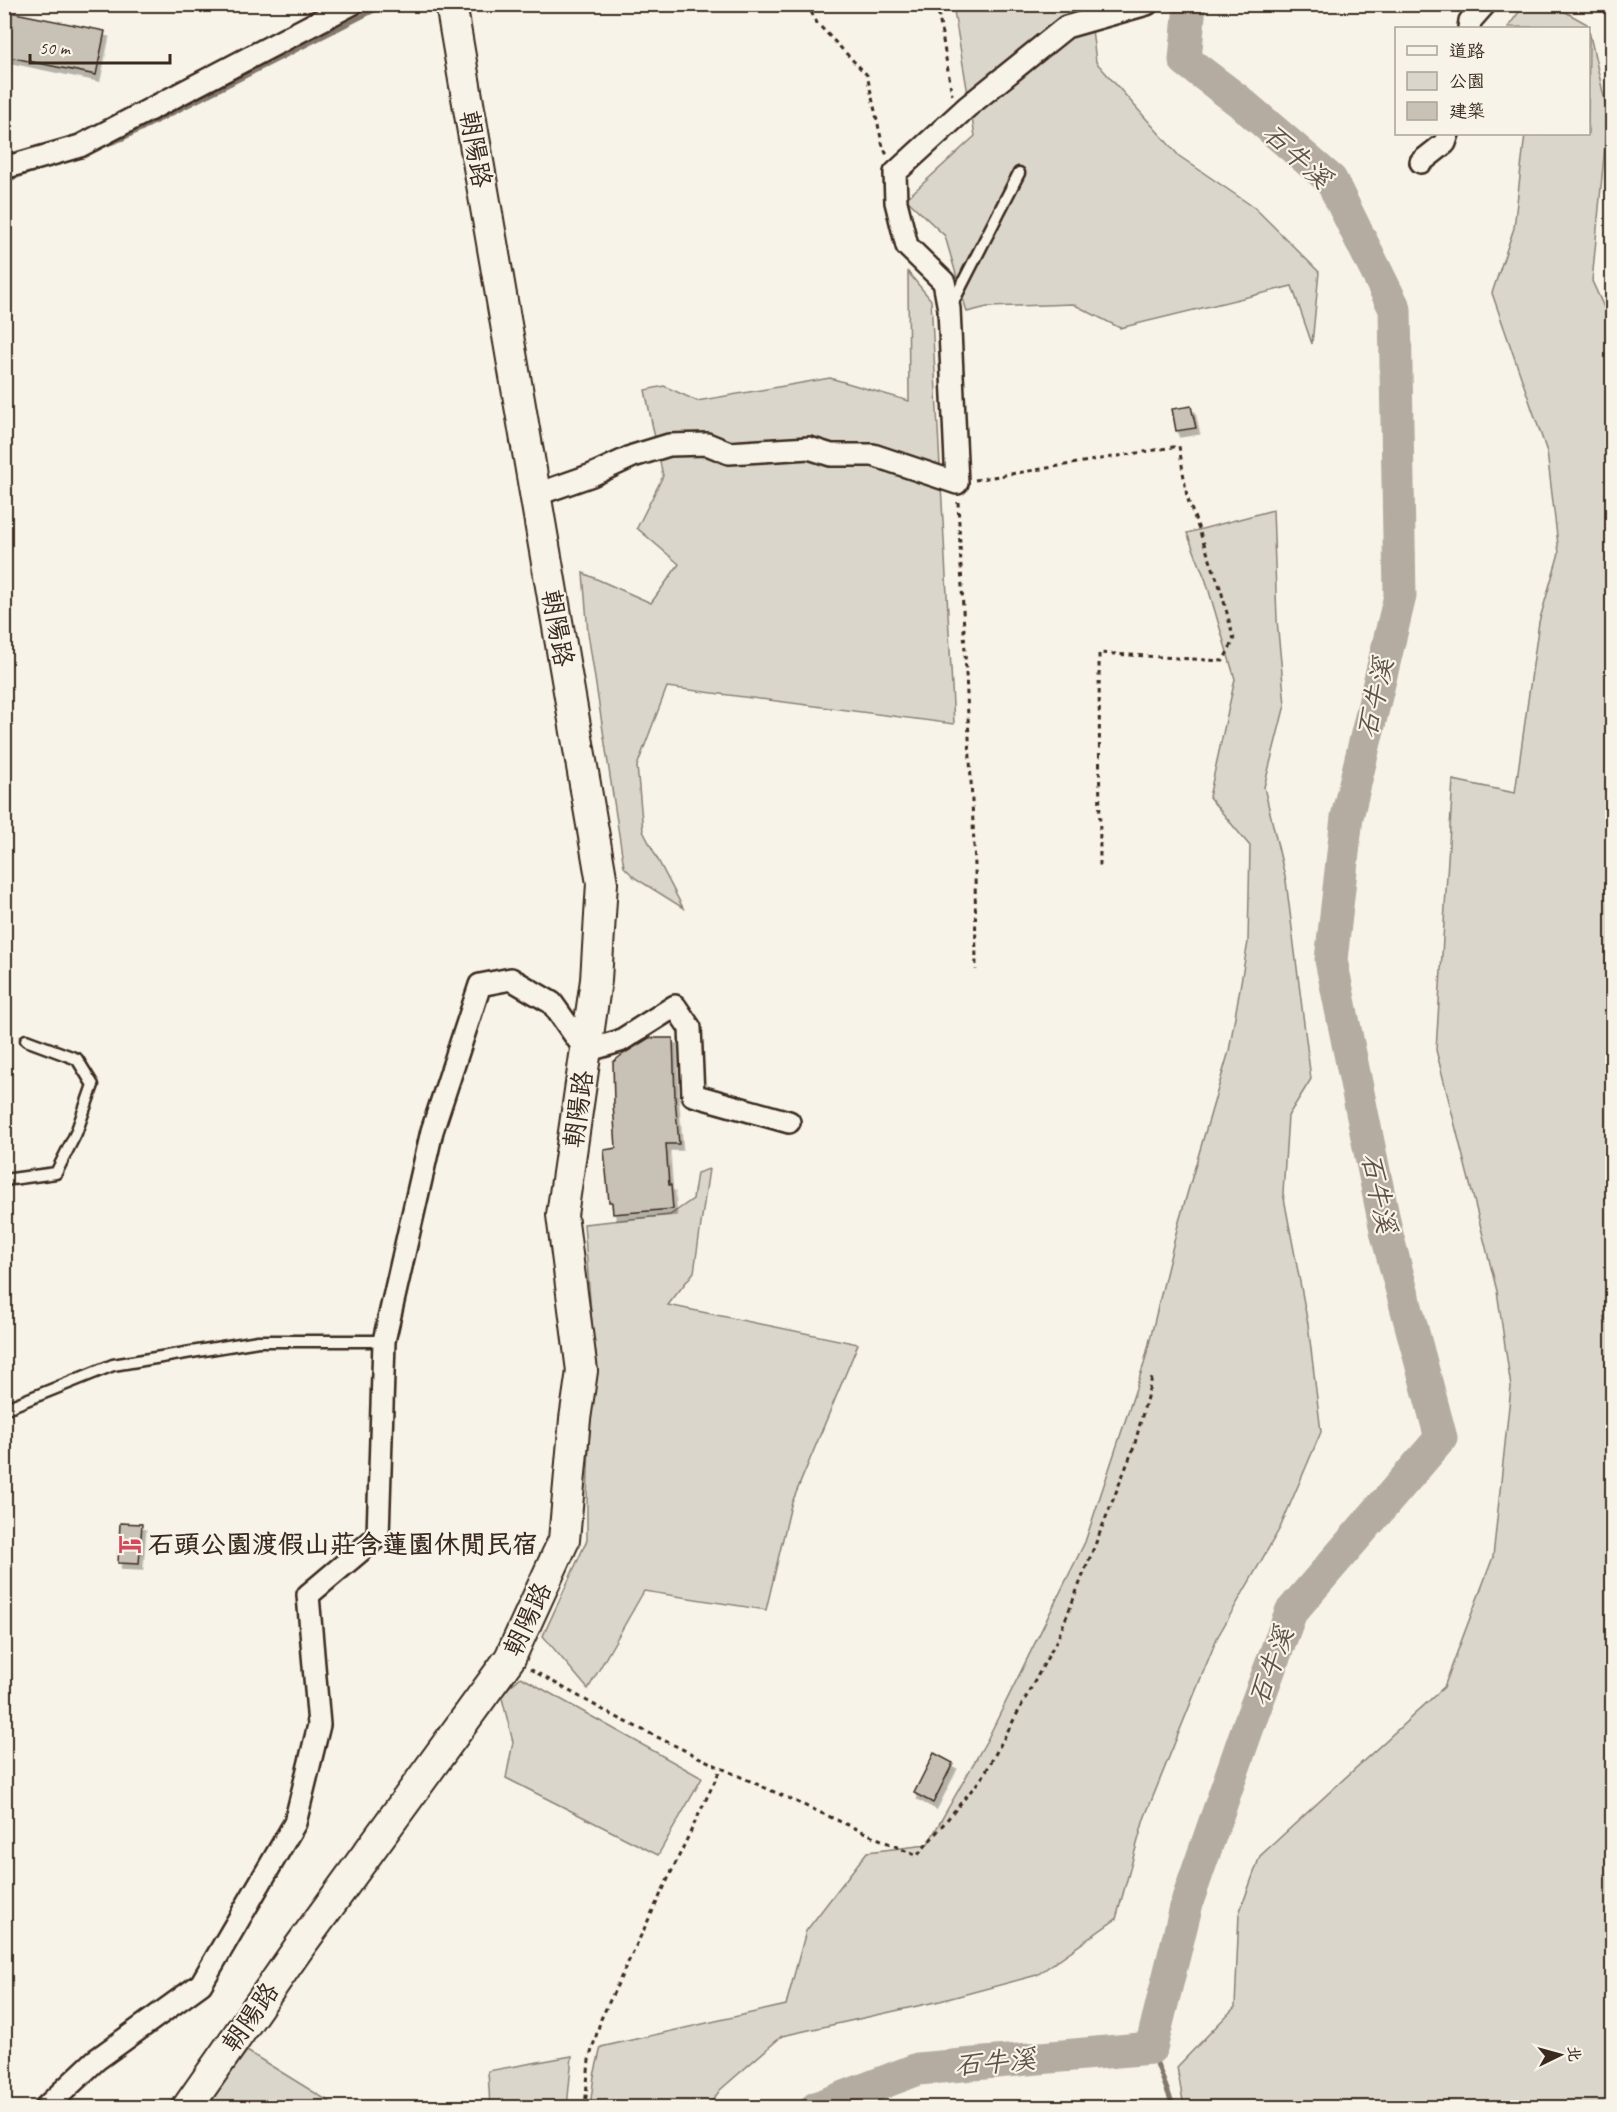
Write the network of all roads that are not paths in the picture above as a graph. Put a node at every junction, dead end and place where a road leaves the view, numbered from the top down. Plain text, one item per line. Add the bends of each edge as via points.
1 (352, 4) edge
2 (451, 4) edge
3 (1147, 4) edge
4 (1485, 4) edge
5 (1469, 27) edge
6 (1448, 135) edge
7 (7, 161) edge
8 (1420, 162) dead end
9 (1019, 173) dead end
10 (949, 309) junction
11 (535, 495) junction
12 (26, 1040) dead end
13 (586, 1051) junction
14 (789, 1122) dead end
15 (4, 1180) edge
16 (384, 1341) junction
17 (4, 1409) edge
18 (45, 2108) edge
19 (187, 2108) edge

1 - 7 street via 80,147
2 - 11 main road, 朝陽路
3 - 10 street via 1066,27 955,118 896,173 896,202 907,246 944,282
4 - 5 street
6 - 8 street via 1445,143
9 - 10 lane
10 - 11 street via 957,483 873,455 831,454 809,448 729,453 707,444 669,445
11 - 13 main road, 朝陽路 via 602,883 596,980
12 - 15 lane via 77,1059 93,1084 76,1133 56,1173
13 - 14 street via 620,1041 675,1006 690,1028 693,1095
13 - 16 street via 552,1003 511,979 480,985 432,1131
13 - 19 main road, 朝陽路 via 562,1215 582,1371 564,1540 510,1658
16 - 17 lane via 258,1341 113,1365
16 - 18 street via 378,1536 308,1595 319,1725 295,1823 201,1984 96,2060

